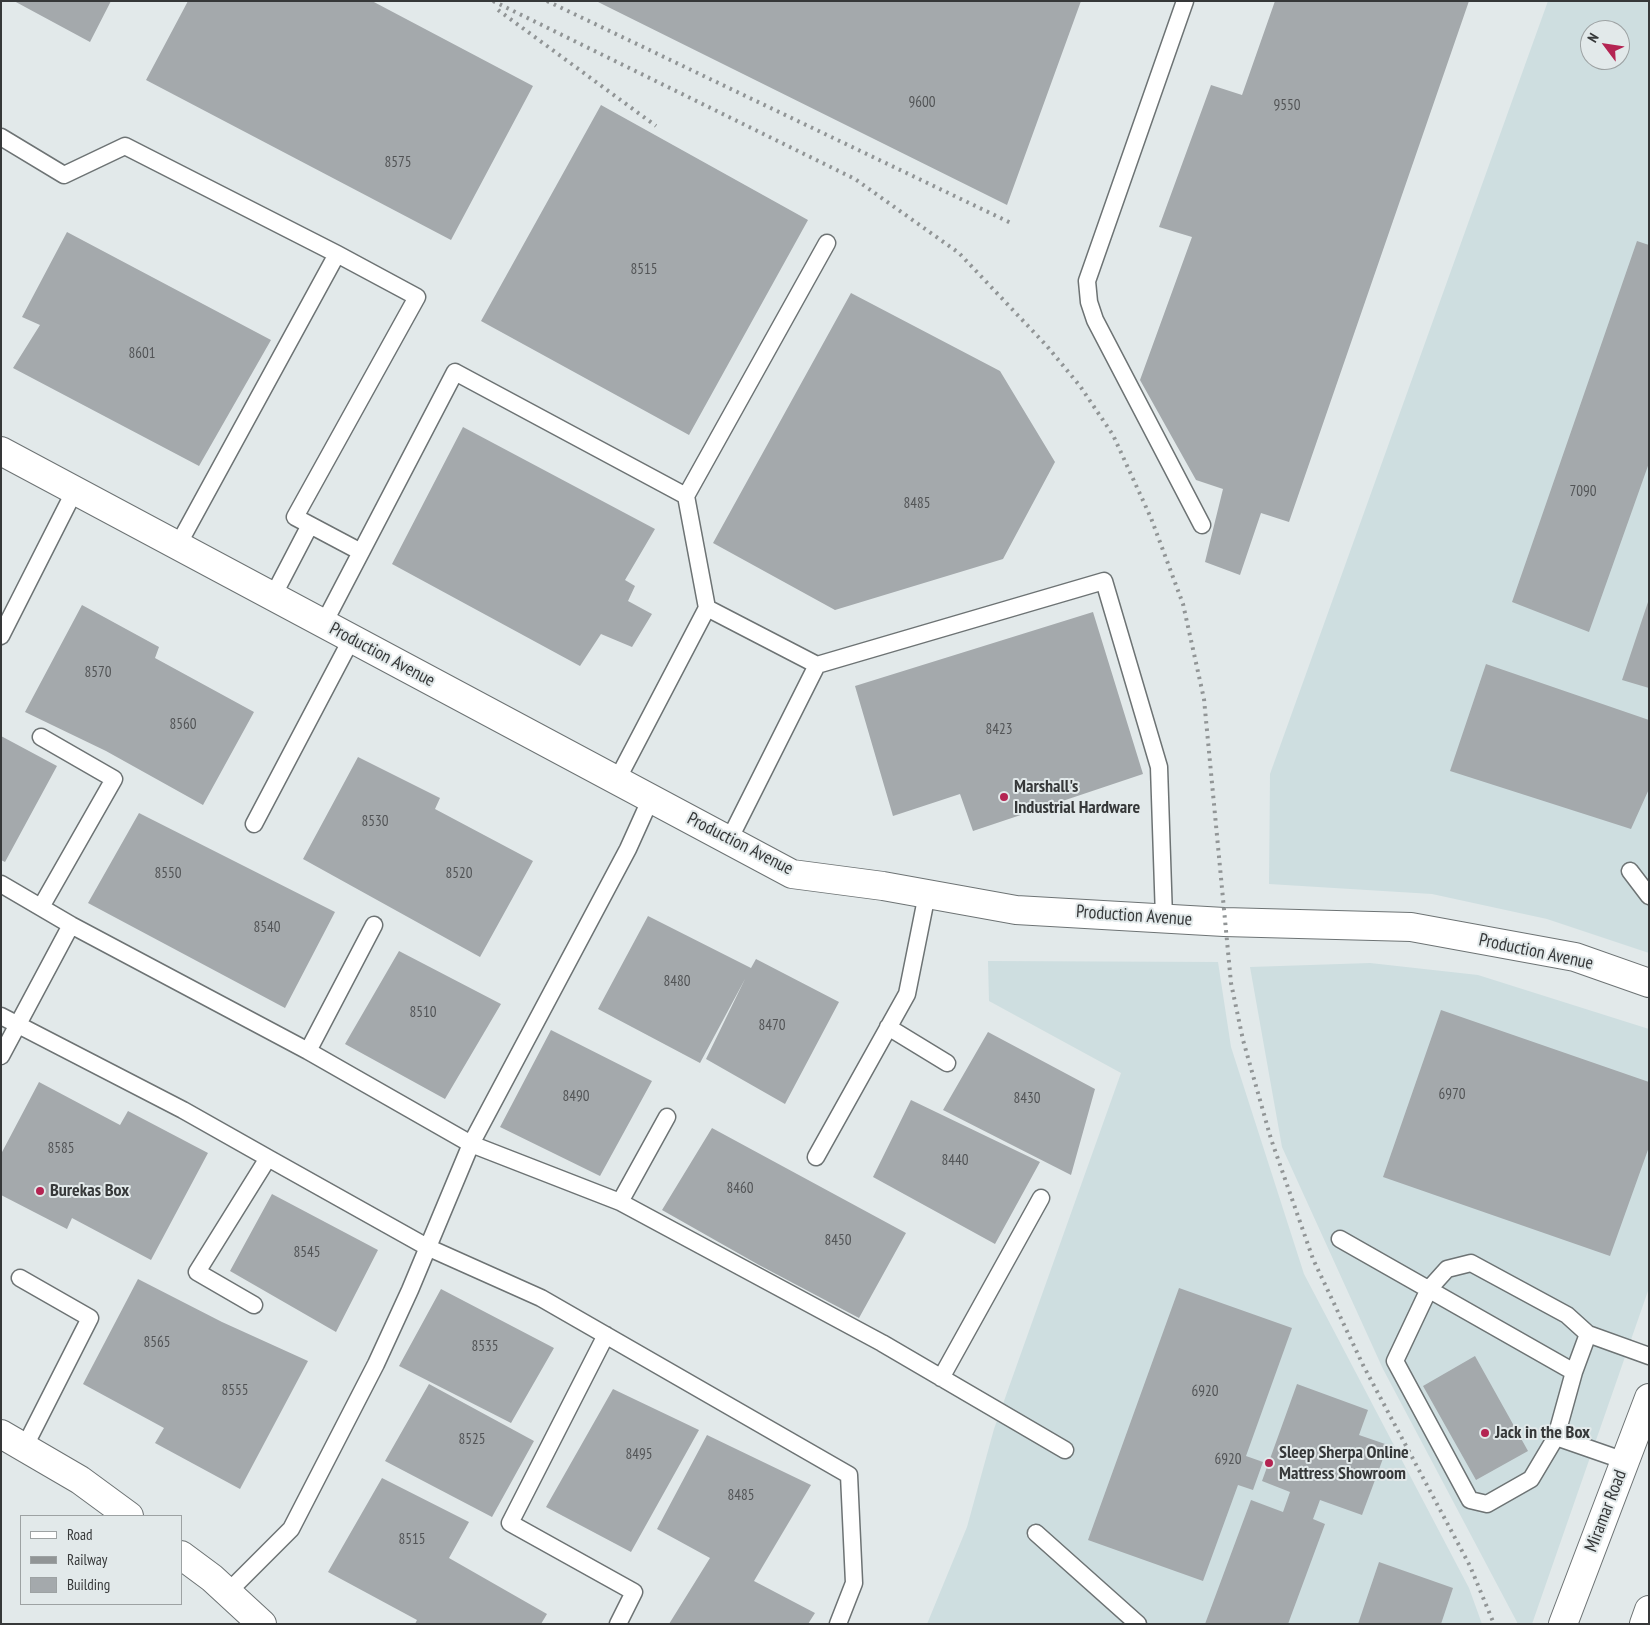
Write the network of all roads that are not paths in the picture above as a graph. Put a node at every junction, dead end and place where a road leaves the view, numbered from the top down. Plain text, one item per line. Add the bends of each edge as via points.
1 (1185, 1) edge
2 (1, 137) edge
3 (827, 243) dead end
4 (337, 254) junction
5 (1, 451) edge
6 (75, 490) junction
7 (686, 496) junction
8 (310, 525) junction
9 (1202, 525) dead end
10 (178, 545) junction
11 (361, 552) junction
12 (273, 596) junction
13 (707, 608) junction
14 (324, 624) junction
15 (1, 636) edge
16 (352, 638) junction
17 (818, 665) junction
18 (41, 737) dead end
19 (617, 780) junction
20 (651, 798) junction
21 (254, 824) dead end
22 (729, 840) junction
23 (1630, 871) dead end
24 (1, 884) edge
25 (927, 894) junction
26 (1649, 896) edge
27 (41, 907) junction
28 (1164, 918) junction
29 (71, 925) junction
30 (374, 925) dead end
31 (1649, 983) edge
32 (1, 1016) edge
33 (18, 1025) junction
34 (888, 1027) junction
35 (308, 1051) junction
36 (1, 1056) edge
37 (947, 1063) dead end
38 (667, 1117) dead end
39 (471, 1144) junction
40 (816, 1157) dead end
41 (268, 1158) junction
42 (1041, 1198) dead end
43 (620, 1202) junction
44 (1340, 1238) dead end
45 (427, 1247) junction
46 (20, 1278) dead end
47 (1429, 1289) junction
48 (254, 1304) dead end
49 (1588, 1334) junction
50 (606, 1335) junction
51 (1649, 1356) edge
52 (1574, 1372) junction
53 (941, 1378) junction
54 (1649, 1398) edge
55 (1, 1434) edge
56 (1556, 1437) junction
57 (24, 1448) junction
58 (1065, 1450) dead end
59 (1625, 1461) junction
60 (128, 1515) edge
61 (1036, 1533) dead end
62 (182, 1556) edge
63 (228, 1592) junction
64 (1649, 1610) edge
65 (262, 1624) edge
66 (618, 1624) edge
67 (838, 1624) edge
68 (1138, 1624) edge
69 (1563, 1624) edge
70 (1644, 1624) edge

1 - 9 lane via 1087,281 1095,320
2 - 4 lane via 64,175 125,146
3 - 7 lane
4 - 8 lane via 416,297 295,517
4 - 10 lane
5 - 6 street, Production Avenue
6 - 10 street, Production Avenue
6 - 15 lane
7 - 11 lane via 455,372
7 - 13 lane
8 - 11 lane
8 - 12 lane
10 - 12 street, Production Avenue
11 - 14 lane
12 - 14 street, Production Avenue
13 - 17 lane
13 - 19 lane
14 - 16 street, Production Avenue
16 - 19 street, Production Avenue
16 - 21 lane
17 - 22 lane
17 - 28 lane via 1104,581 1159,768
18 - 27 lane via 114,779
19 - 20 street, Production Avenue
20 - 22 street, Production Avenue
20 - 39 lane via 628,849
22 - 25 street, Production Avenue via 792,874
23 - 26 lane
24 - 27 lane
25 - 28 street, Production Avenue via 1016,910
25 - 34 lane via 907,994
27 - 29 lane
28 - 31 street, Production Avenue via 1411,927 1575,957
29 - 33 lane
29 - 35 lane
30 - 35 lane
32 - 33 lane
33 - 36 lane
33 - 41 lane
34 - 37 lane
34 - 40 lane
35 - 39 lane
38 - 43 lane
39 - 43 lane
39 - 45 lane
41 - 45 lane
41 - 48 lane via 197,1272
42 - 53 lane
43 - 53 lane
44 - 47 lane
45 - 50 lane via 541,1298
45 - 63 lane via 376,1364 291,1528
46 - 57 lane via 90,1318
47 - 49 lane via 1447,1269 1471,1263 1568,1315
47 - 52 lane
47 - 56 lane via 1395,1361 1470,1500 1488,1504 1531,1479
49 - 51 lane
49 - 52 lane
50 - 66 lane via 510,1524 634,1592
50 - 67 lane via 850,1475 854,1584
52 - 56 lane
53 - 58 lane
54 - 59 street, Miramar Road
55 - 57 street
56 - 59 lane
57 - 60 street via 80,1480
59 - 69 street, Miramar Road
61 - 68 lane
62 - 63 street
63 - 65 street
64 - 70 street

